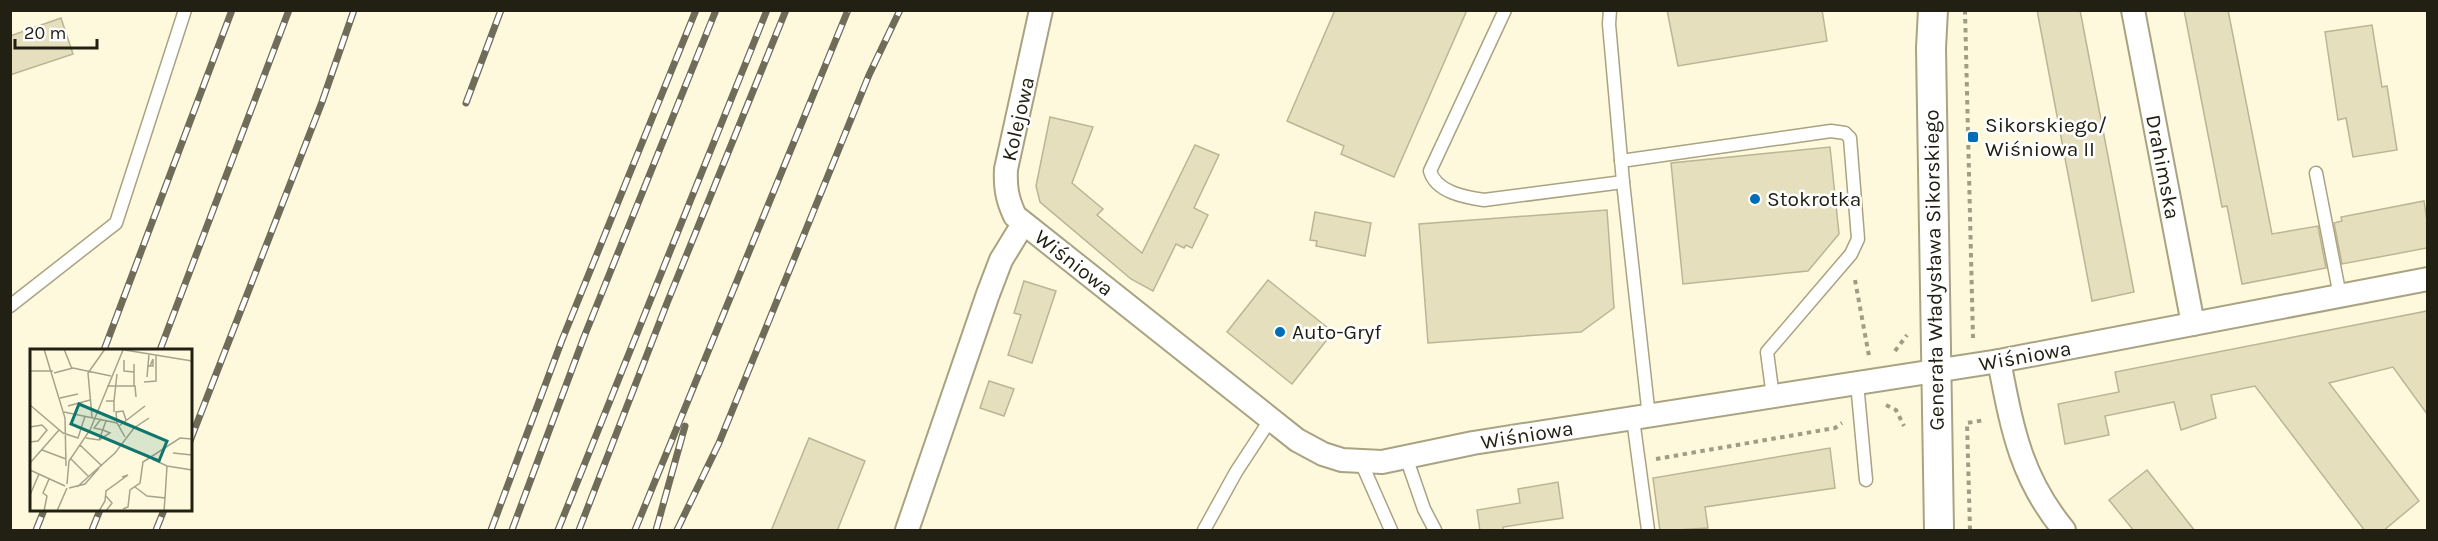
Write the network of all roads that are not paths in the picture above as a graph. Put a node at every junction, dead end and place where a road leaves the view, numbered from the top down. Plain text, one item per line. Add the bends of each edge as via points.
1 (185, 10) edge
2 (1041, 10) edge
3 (1505, 10) edge
4 (1610, 10) edge
5 (1933, 10) edge
6 (2133, 10) edge
7 (1621, 161) junction
8 (2316, 173) dead end
9 (1623, 183) junction
10 (1023, 224) junction
11 (2427, 279) edge
12 (2340, 296) junction
13 (10, 306) edge
14 (2193, 324) junction
15 (1998, 361) junction
16 (1936, 371) junction
17 (1864, 374) junction
18 (1773, 397) junction
19 (1641, 418) junction
20 (1270, 420) junction
21 (1406, 457) junction
22 (1361, 462) junction
23 (1866, 480) dead end
24 (907, 531) edge
25 (1204, 531) edge
26 (1391, 531) edge
27 (1435, 531) edge
28 (1648, 531) edge
29 (1939, 531) edge
30 (2064, 531) edge

1 - 13 lane via 116,223
2 - 10 street, Kolejowa via 1006,169 1008,202
3 - 9 lane via 1430,171 1432,179 1465,197 1484,200
4 - 7 lane
5 - 16 street, Generała Władysława Sikorskiego
6 - 14 street, Drahimska
7 - 9 lane
7 - 18 lane via 1831,131 1850,138 1858,239 1851,254 1767,352
8 - 12 lane
9 - 19 lane
10 - 20 street, Wiśniowa
10 - 24 street, Wiśniowa via 1001,260 988,294
11 - 12 street, Wiśniowa
12 - 14 street, Wiśniowa
14 - 15 street, Wiśniowa
15 - 16 street, Wiśniowa
15 - 30 street via 2023,464
16 - 17 street, Wiśniowa
16 - 29 street, Generała Władysława Sikorskiego
17 - 18 street, Wiśniowa
17 - 23 lane via 1859,408
18 - 19 street, Wiśniowa
19 - 21 street, Wiśniowa
19 - 28 lane via 1638,462
20 - 22 street, Wiśniowa via 1323,454
20 - 25 lane
21 - 22 street, Wiśniowa
21 - 27 lane
22 - 26 lane

